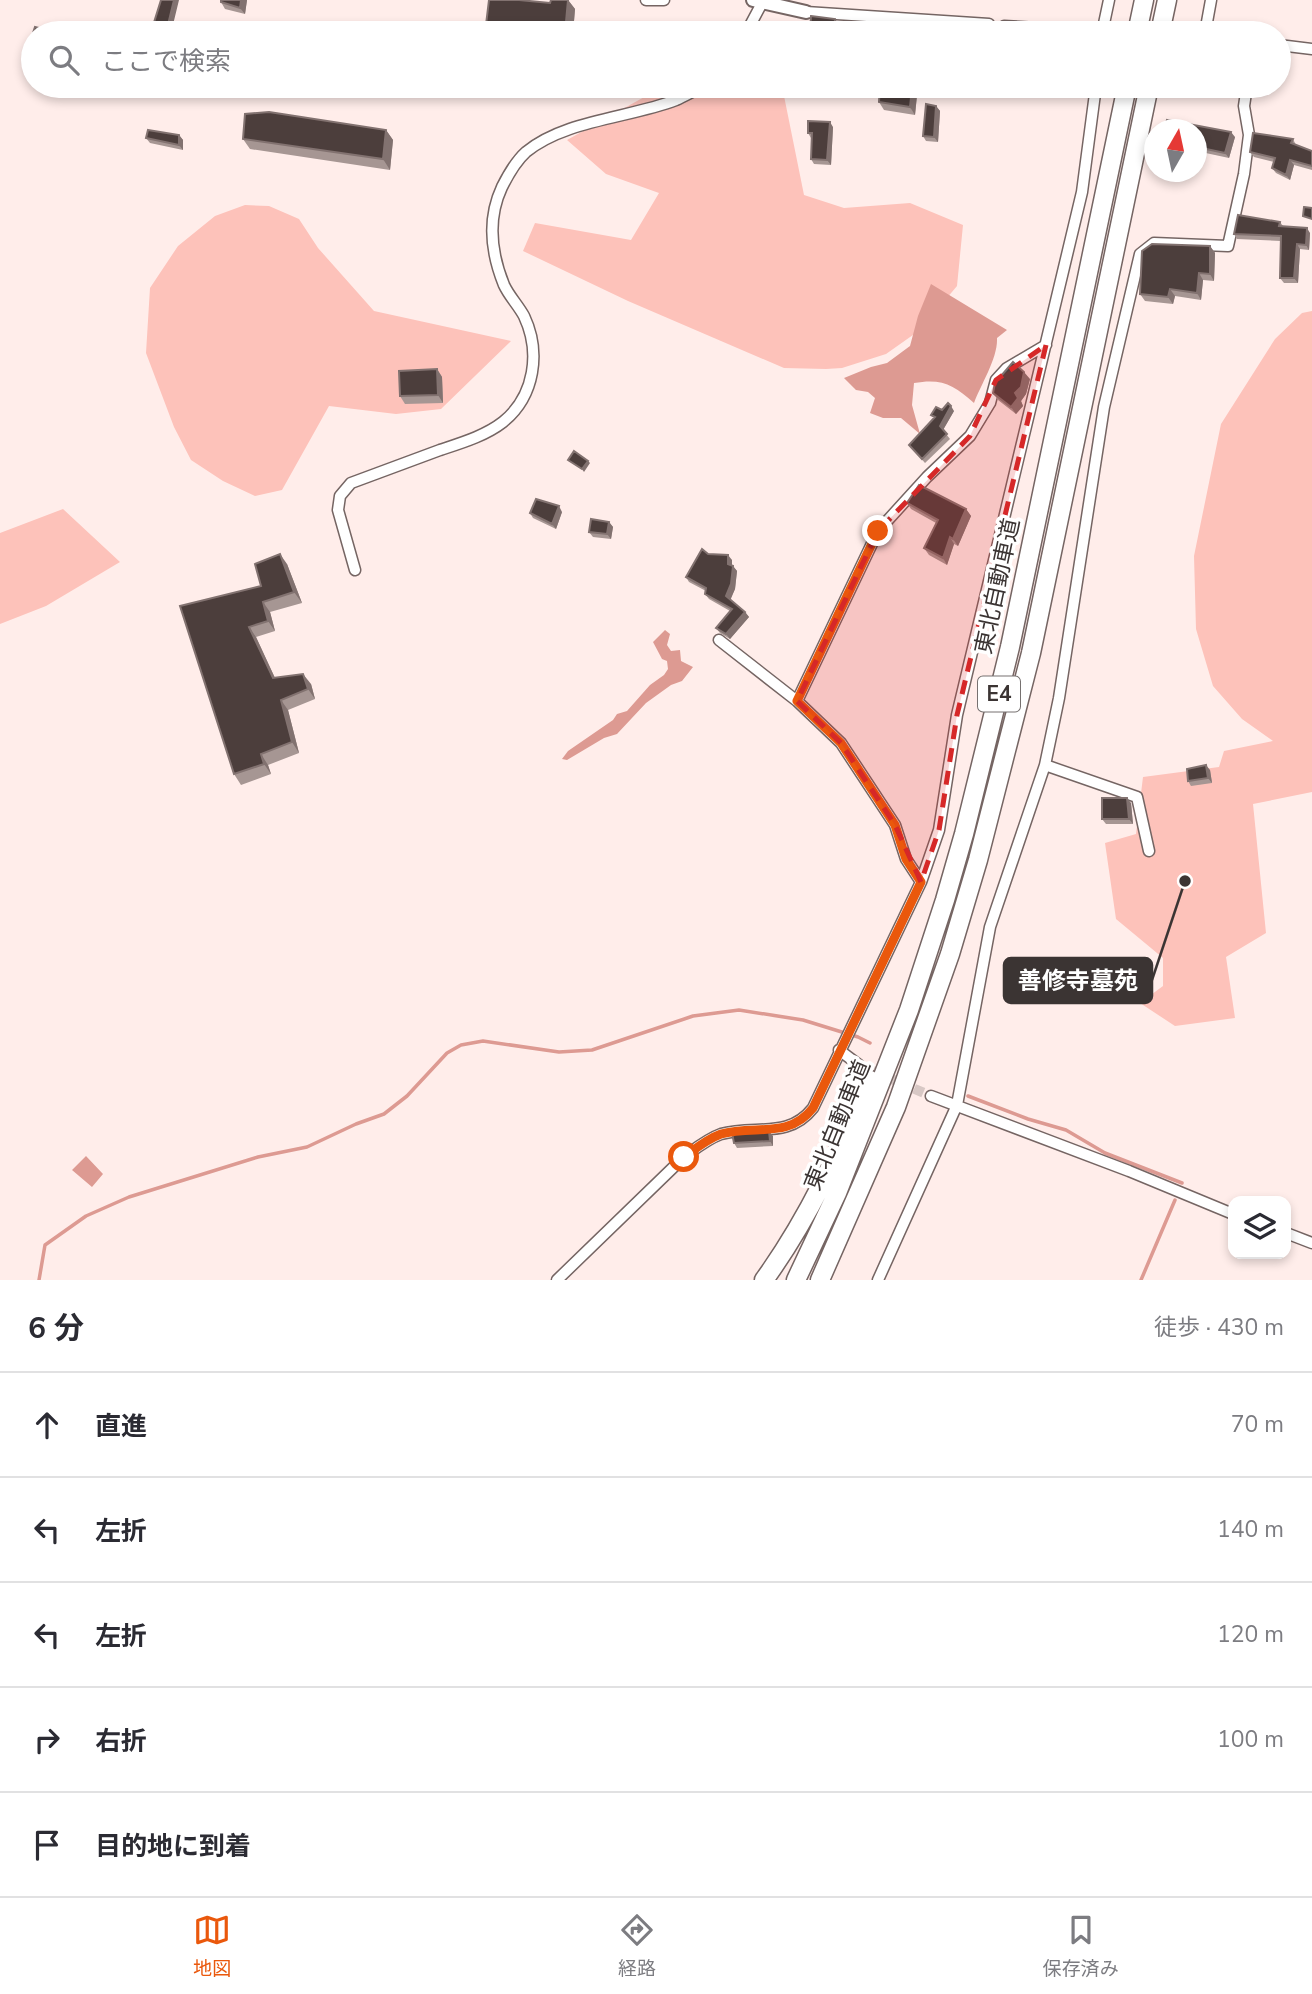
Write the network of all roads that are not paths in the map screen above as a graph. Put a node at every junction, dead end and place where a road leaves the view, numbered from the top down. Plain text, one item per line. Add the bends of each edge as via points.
1 (646, 0) edge
2 (664, 0) edge
3 (1109, 0) edge
4 (1211, 0) edge
5 (757, 1) edge
6 (806, 12) joint
7 (751, 21) edge
8 (933, 21) edge
9 (1105, 21) edge
10 (1207, 21) edge
11 (1291, 46) edge
12 (1312, 49) edge
13 (680, 98) edge
14 (1094, 98) edge
15 (1124, 98) edge
16 (1147, 98) edge
17 (1245, 98) edge
18 (1046, 345) junction
19 (355, 570) dead end
20 (719, 640) dead end
21 (797, 701) junction
22 (1045, 765) junction
23 (1149, 851) dead end
24 (921, 882) junction
25 (945, 900) junction
26 (839, 1050) junction
27 (859, 1065) tunnel mouth
28 (931, 1096) tunnel mouth
29 (957, 1105) junction
30 (1228, 1212) edge
31 (1291, 1235) edge
32 (1312, 1242) edge
33 (557, 1280) edge
34 (764, 1280) edge
35 (796, 1280) edge
36 (820, 1280) edge
37 (878, 1280) edge

1 - 2 street
3 - 9 street
4 - 10 street
5 - 6 street
5 - 7 street
6 - 8 street
11 - 12 street
13 - 19 street via 549,137 525,153 508,175 493,213 492,237 505,287 533,340 530,383 503,422 477,437 351,483 340,496 338,510
14 - 18 street via 1082,192
15 - 25 highway, 東北自動車道 / E4 via 1010,647
16 - 36 highway, 東北自動車道 / E4 via 1031,653 978,860 896,1107
17 - 22 street via 1246,161 1227,246 1154,243 1140,254 1104,407
18 - 21 street via 1007,368 996,380 990,403 970,436 878,531
18 - 24 street via 957,715 939,830
20 - 21 street
21 - 24 street via 841,743 895,825 906,859
22 - 23 street via 1137,797
22 - 29 street via 990,927
24 - 26 street
25 - 34 highway via 922,939 879,1060 837,1155 806,1216
25 - 35 highway, 東北自動車道 / E4 via 879,1089
26 - 27 street
26 - 33 street via 806,1117 786,1127 722,1134 705,1142
28 - 29 street
29 - 30 street
29 - 37 street
31 - 32 street

